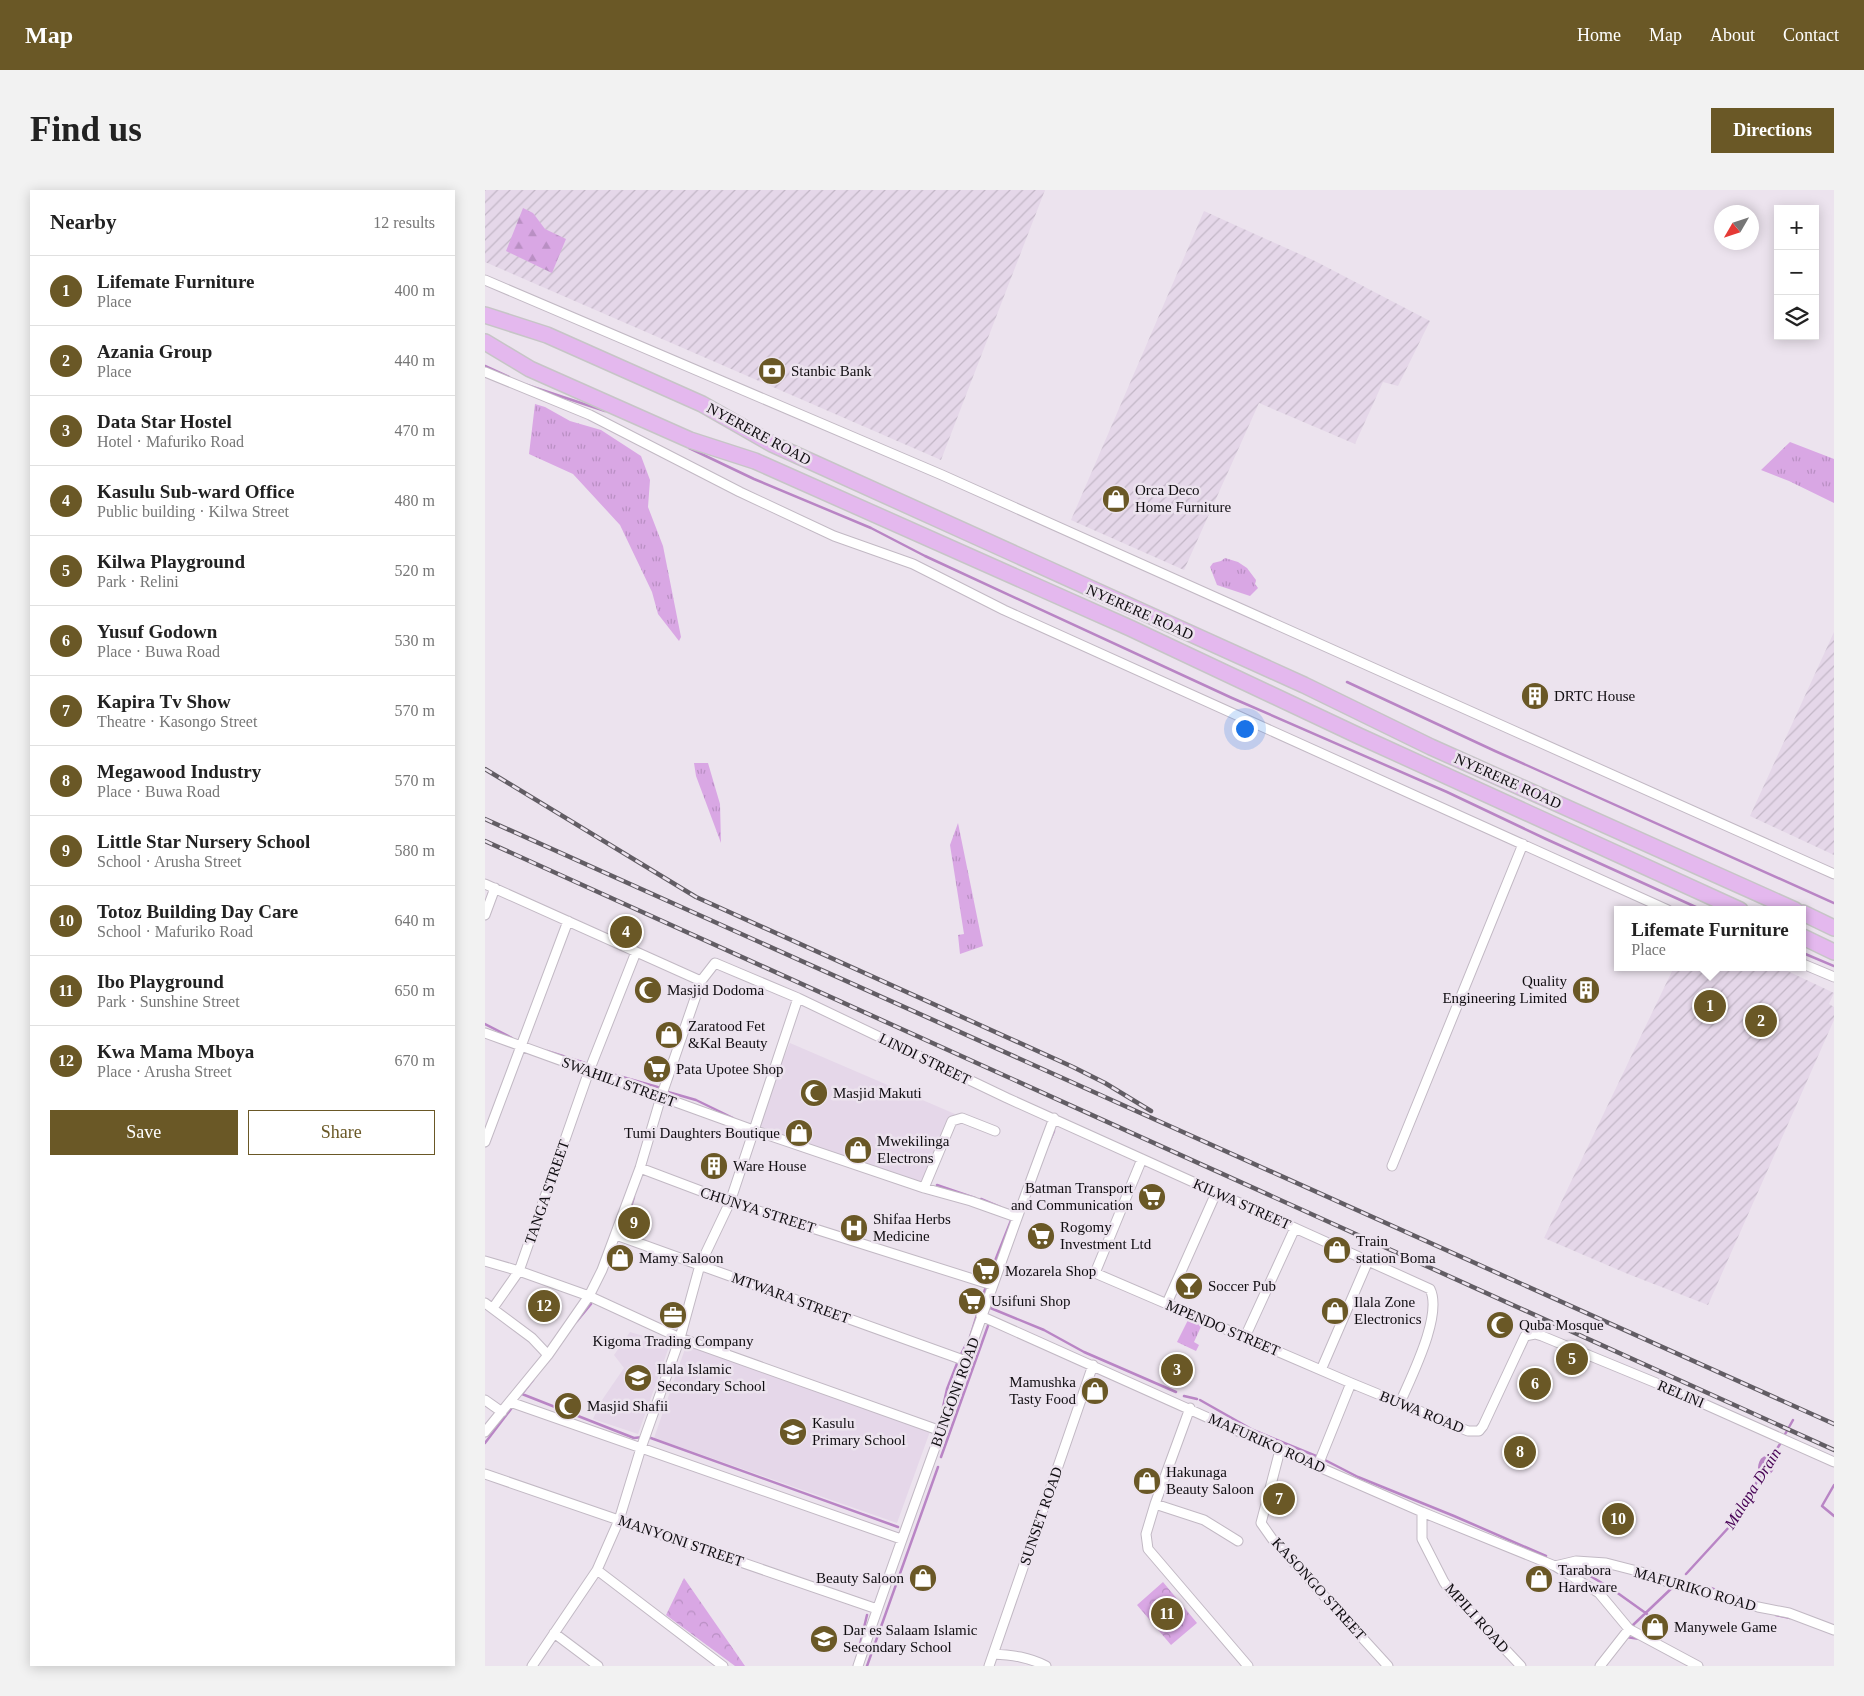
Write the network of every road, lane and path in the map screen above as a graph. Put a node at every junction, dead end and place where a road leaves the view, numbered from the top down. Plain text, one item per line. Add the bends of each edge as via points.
1 (485, 280) edge
2 (485, 315) edge
3 (485, 342) edge
4 (485, 372) edge
5 (1523, 844) junction
6 (1834, 874) edge
7 (485, 884) edge
8 (495, 888) junction
9 (1659, 906) edge
10 (1732, 906) edge
11 (1786, 906) edge
12 (1806, 914) edge
13 (485, 915) edge
14 (568, 921) junction
15 (1834, 928) edge
16 (1806, 939) edge
17 (636, 952) junction
18 (1834, 952) edge
19 (1806, 965) edge
20 (1834, 977) edge
21 (701, 981) junction
22 (798, 998) junction
23 (485, 1033) edge
24 (521, 1046) junction
25 (589, 1071) junction
26 (661, 1097) junction
27 (1054, 1118) junction
28 (753, 1130) junction
29 (995, 1131) dead end
30 (485, 1142) edge
31 (1142, 1160) junction
32 (1392, 1166) dead end
33 (640, 1168) junction
34 (924, 1188) junction
35 (1216, 1193) junction
36 (730, 1202) junction
37 (1016, 1217) junction
38 (1295, 1228) junction
39 (616, 1235) junction
40 (485, 1261) edge
41 (1368, 1261) junction
42 (700, 1265) junction
43 (519, 1271) junction
44 (992, 1285) junction
45 (589, 1296) junction
46 (485, 1303) edge
47 (1167, 1304) junction
48 (493, 1308) junction
49 (981, 1316) junction
50 (1525, 1336) joint
51 (1245, 1337) junction
52 (680, 1338) junction
53 (548, 1355) junction
54 (966, 1361) junction
55 (1093, 1365) junction
56 (1321, 1370) junction
57 (1351, 1383) junction
58 (485, 1400) edge
59 (510, 1402) junction
60 (1400, 1403) junction
61 (1190, 1408) junction
62 (502, 1412) junction
63 (941, 1431) junction
64 (485, 1432) edge
65 (641, 1448) junction
66 (1280, 1450) junction
67 (1834, 1462) edge
68 (1318, 1465) junction
69 (485, 1474) edge
70 (1155, 1504) junction
71 (1422, 1512) junction
72 (619, 1520) junction
73 (901, 1539) junction
74 (1238, 1541) dead end
75 (1555, 1566) junction
76 (597, 1570) junction
77 (877, 1608) junction
78 (1630, 1629) junction
79 (1834, 1630) edge
80 (553, 1633) junction
81 (993, 1654) junction
82 (532, 1666) edge
83 (598, 1666) edge
84 (723, 1666) edge
85 (858, 1666) edge
86 (989, 1666) edge
87 (1046, 1666) edge
88 (1248, 1666) edge
89 (1388, 1666) edge
90 (1521, 1666) edge
91 (1600, 1666) edge
92 (1698, 1666) edge

1 - 6 street via 943,475
2 - 11 highway, NYERERE ROAD via 547,335 702,404 772,444
3 - 10 highway, NYERERE ROAD via 530,369 690,440 755,461 1130,628
4 - 5 street via 590,415 732,488 835,536 913,564 1004,610
5 - 9 street
5 - 32 street
7 - 8 street
8 - 13 street
8 - 14 street
12 - 15 highway
14 - 17 street
14 - 24 street
16 - 18 highway
17 - 21 street
17 - 25 street, TANGA STREET
19 - 20 street
21 - 22 street, LINDI STREET via 715,963
21 - 26 street
22 - 27 street, LINDI STREET
22 - 28 street
23 - 24 street, SWAHILI STREET
24 - 25 street, SWAHILI STREET
24 - 30 street
25 - 26 street, SWAHILI STREET
25 - 43 street, TANGA STREET
26 - 28 street, SWAHILI STREET
26 - 33 street
27 - 31 street, KILWA STREET
27 - 37 street, BUNGONI ROAD
28 - 34 street
28 - 36 street
29 - 34 street via 962,1118 952,1121
31 - 35 street, KILWA STREET
31 - 47 street, MPENDO STREET via 1095,1273
33 - 36 street, CHUNYA STREET
33 - 39 street
34 - 37 street
35 - 38 street, KILWA STREET
35 - 47 street
36 - 42 street
36 - 44 street, CHUNYA STREET
37 - 44 street, BUNGONI ROAD
38 - 41 street, KILWA STREET
38 - 51 street
39 - 42 street, MTWARA STREET
39 - 45 street
40 - 43 street
41 - 56 street
41 - 60 street, KILWA STREET via 1430,1289 1433,1295 1431,1326
42 - 52 street
42 - 54 street, MTWARA STREET
43 - 45 street
43 - 48 street, TANGA STREET
44 - 49 street, BUNGONI ROAD
45 - 52 street
45 - 53 street
46 - 48 street
47 - 51 street, MPENDO STREET
48 - 53 street via 532,1338
49 - 54 street, BUNGONI ROAD
49 - 55 street, MAFURIKO ROAD
50 - 60 street, BUWA ROAD via 1479,1431 1468,1431
50 - 67 street, RELINI via 1543,1336
51 - 56 street, MPENDO STREET
52 - 63 street
52 - 65 street
53 - 59 street
54 - 63 street, BUNGONI ROAD
55 - 61 street, MAFURIKO ROAD
55 - 81 street, SUNSET ROAD
56 - 57 street, MPENDO STREET
57 - 60 street, BUWA ROAD
57 - 68 street
58 - 62 street
59 - 62 street
59 - 65 street
61 - 66 street, MAFURIKO ROAD
61 - 70 street
62 - 64 street
63 - 73 street, BUNGONI ROAD
65 - 72 street
65 - 73 street
66 - 68 street, MAFURIKO ROAD
66 - 89 street, KASONGO STREET via 1261,1523
68 - 71 street, MAFURIKO ROAD
69 - 72 street, MANYONI STREET
70 - 74 street via 1204,1520
70 - 88 street via 1146,1534 1148,1548
71 - 75 street, MAFURIKO ROAD
71 - 90 street, MPILI ROAD via 1422,1539 1444,1582
72 - 76 street
72 - 77 street, MANYONI STREET
73 - 77 street, BUNGONI ROAD
75 - 78 street, MAFURIKO ROAD via 1599,1593
75 - 79 street, MAFURIKO ROAD via 1576,1561 1606,1563 1758,1608 1789,1613
76 - 80 street
76 - 84 street
77 - 85 street, BUNGONI ROAD
78 - 91 street
78 - 92 street
80 - 82 street
80 - 83 street
81 - 86 street, SUNSET ROAD
81 - 87 street via 1017,1655

